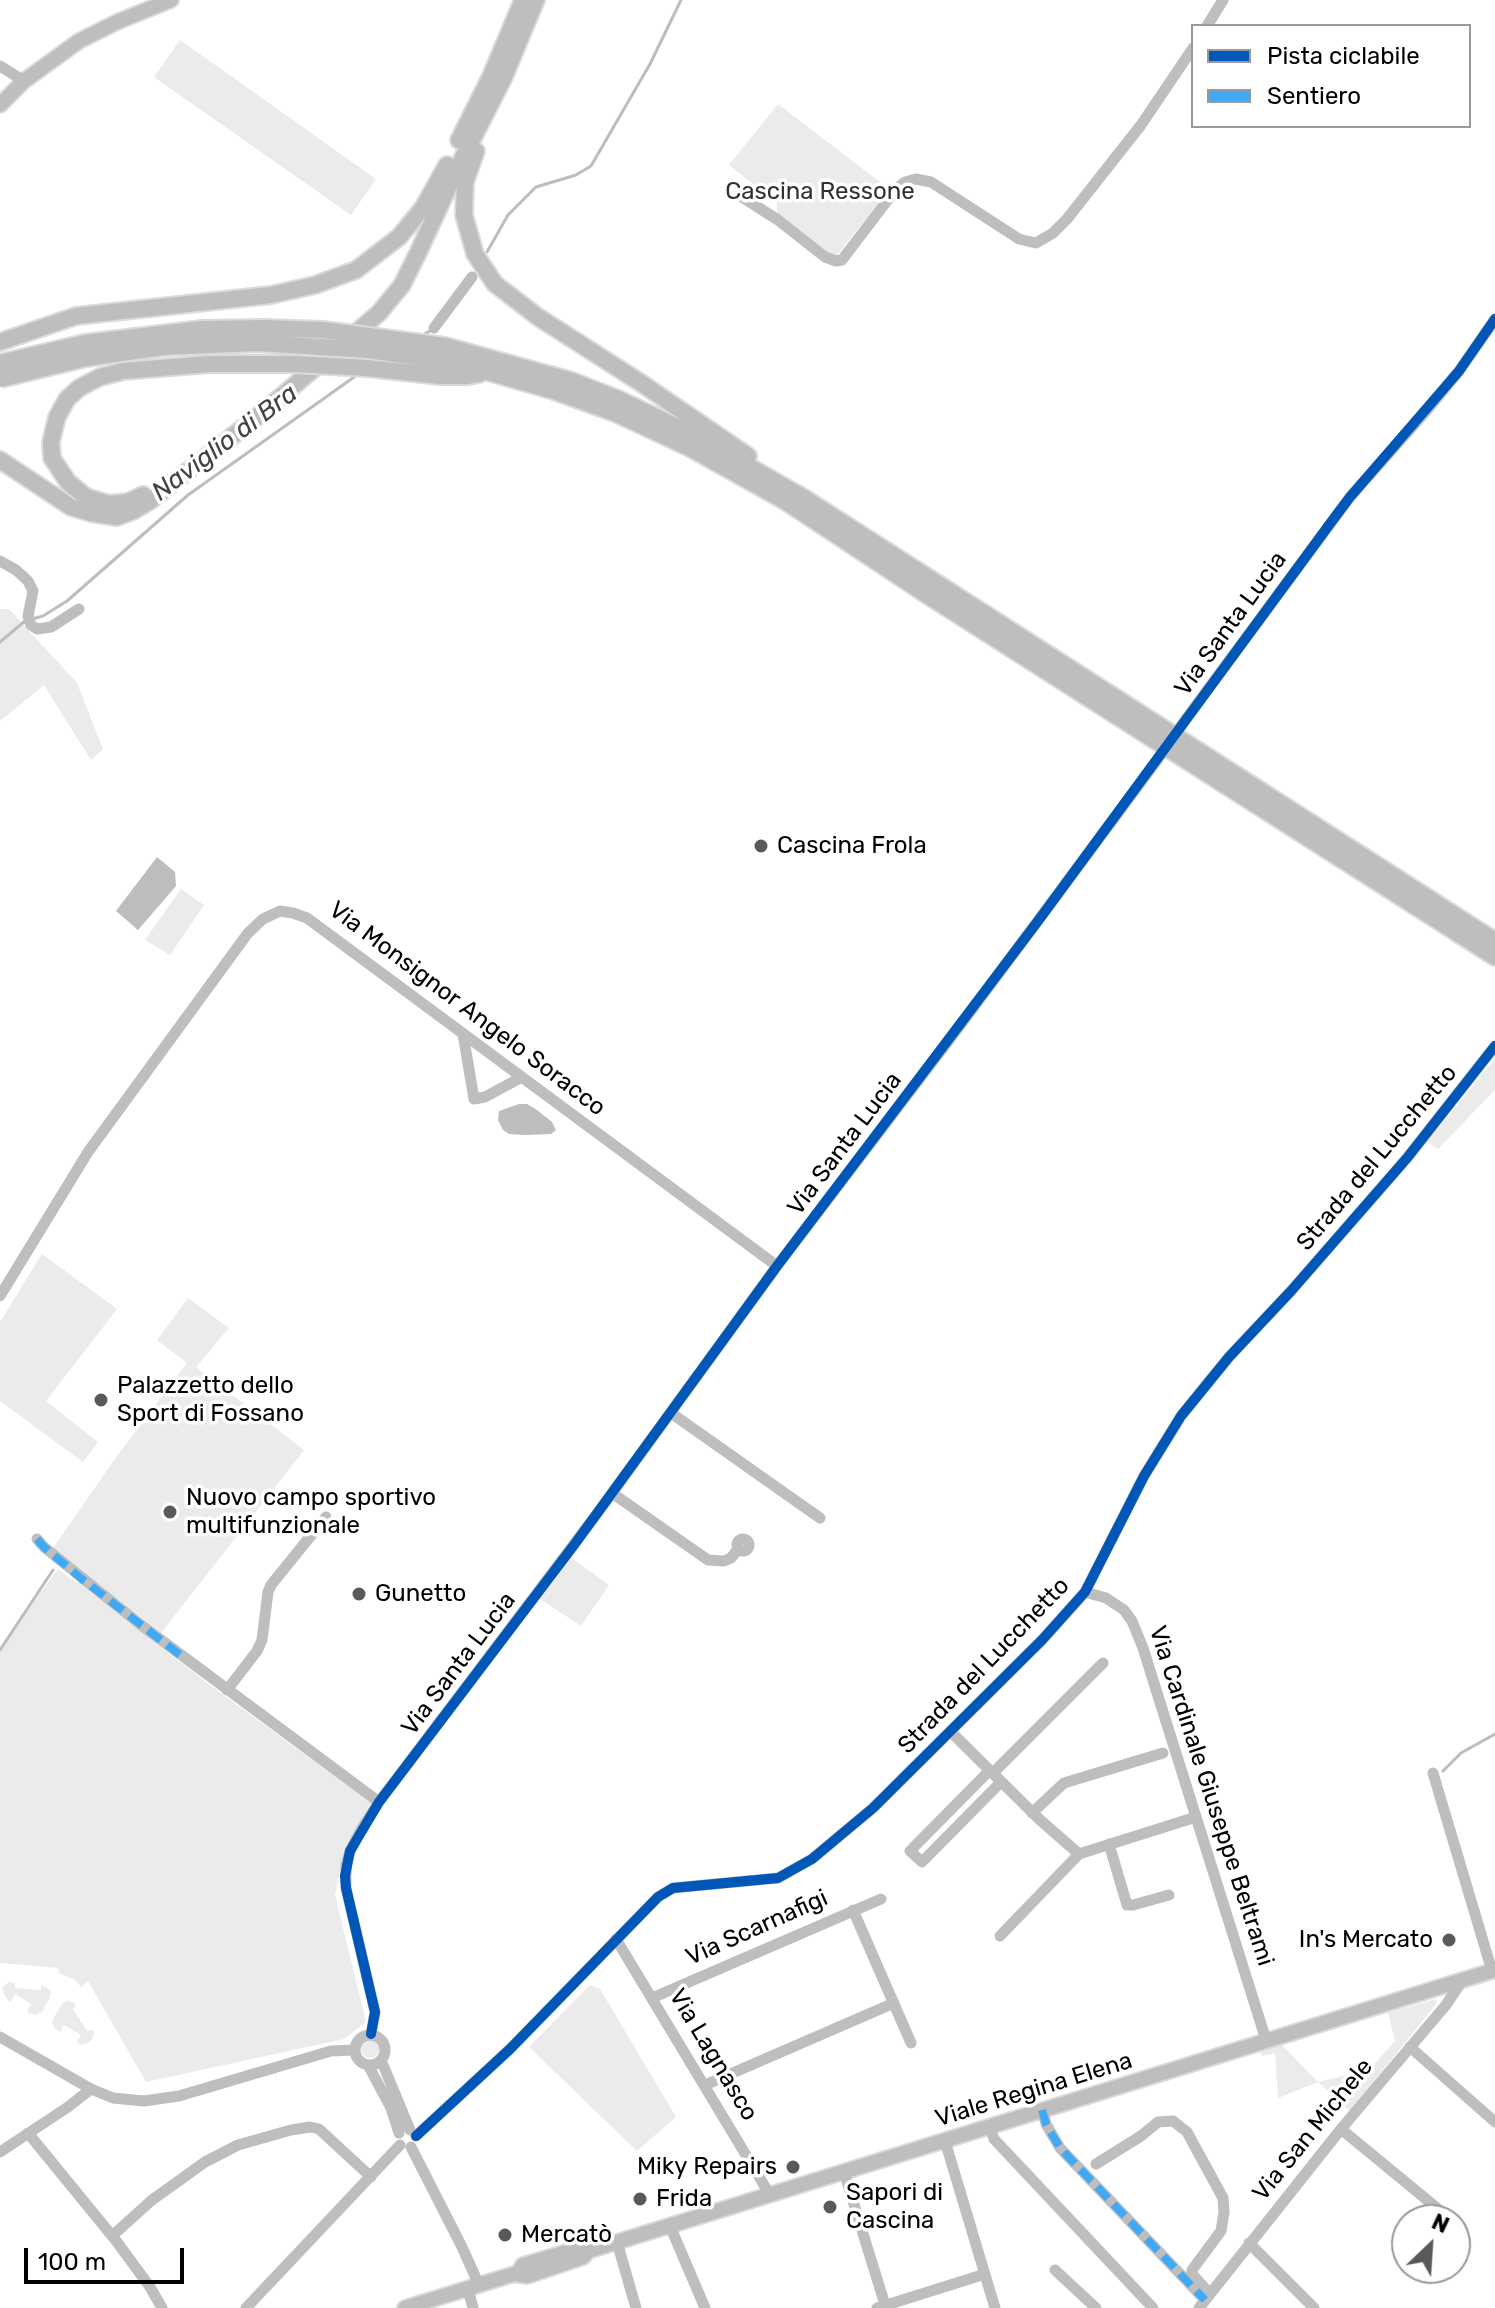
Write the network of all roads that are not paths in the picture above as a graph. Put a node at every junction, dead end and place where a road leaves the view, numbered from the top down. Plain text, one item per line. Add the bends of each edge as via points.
1 (171, 0) edge
2 (523, 0) edge
3 (536, 0) edge
4 (1223, 0) edge
5 (1208, 24) edge
6 (1191, 51) edge
7 (0, 66) edge
8 (498, 75) junction
9 (24, 81) junction
10 (0, 105) edge
11 (739, 195) dead end
12 (1495, 319) edge
13 (0, 342) edge
14 (443, 361) junction
15 (0, 363) edge
16 (0, 379) edge
17 (0, 460) edge
18 (180, 477) junction
19 (804, 498) junction
20 (0, 561) edge
21 (79, 609) dead end
22 (1495, 941) edge
23 (1495, 957) edge
24 (463, 1034) junction
25 (1495, 1046) edge
26 (522, 1077) junction
27 (777, 1266) junction
28 (0, 1296) edge
29 (671, 1413) junction
30 (612, 1493) junction
31 (326, 1517) dead end
32 (820, 1518) dead end
33 (37, 1539) dead end
34 (738, 1549) dead end
35 (1085, 1592) junction
36 (1103, 1663) dead end
37 (227, 1690) junction
38 (950, 1731) junction
39 (1163, 1753) dead end
40 (1433, 1773) dead end
41 (995, 1775) junction
42 (379, 1802) junction
43 (1032, 1813) junction
44 (1196, 1817) junction
45 (1109, 1844) junction
46 (1079, 1854) junction
47 (1169, 1895) dead end
48 (881, 1899) dead end
49 (853, 1910) junction
50 (1000, 1936) dead end
51 (616, 1939) junction
52 (1490, 1951) edge
53 (1493, 1970) edge
54 (1459, 1980) junction
55 (652, 1998) junction
56 (894, 2003) junction
57 (371, 2034) junction
58 (0, 2037) edge
59 (1266, 2040) junction
60 (911, 2043) dead end
61 (1410, 2047) junction
62 (354, 2050) junction
63 (381, 2060) junction
64 (368, 2065) junction
65 (705, 2085) junction
66 (91, 2089) junction
67 (1042, 2110) junction
68 (1495, 2122) edge
69 (1341, 2129) junction
70 (28, 2133) junction
71 (992, 2133) junction
72 (407, 2138) junction
73 (945, 2141) junction
74 (0, 2152) edge
75 (1096, 2164) dead end
76 (844, 2172) junction
77 (371, 2177) junction
78 (770, 2195) junction
79 (1432, 2204) edge
80 (670, 2226) junction
81 (112, 2236) junction
82 (617, 2242) junction
83 (1249, 2243) junction
84 (1055, 2270) dead end
85 (985, 2274) junction
86 (473, 2287) junction
87 (1205, 2301) edge
88 (883, 2307) edge
89 (162, 2308) edge
90 (246, 2308) edge
91 (405, 2308) edge
92 (473, 2308) edge
93 (636, 2308) edge
94 (705, 2308) edge
95 (995, 2308) edge
96 (1096, 2308) edge
97 (1153, 2308) edge
98 (1314, 2308) edge

1 - 9 main road via 79,41
2 - 8 highway
3 - 8 highway
4 - 5 street
6 - 11 street via 1067,219 1036,243 1019,239 931,182 916,179 896,189 836,261
7 - 9 street
8 - 13 highway via 423,208 399,237 356,270 271,295 76,316
8 - 18 highway via 407,274 385,306
8 - 19 highway via 465,182 464,215 485,272 538,317 725,439
9 - 10 main road
12 - 27 street, Via Santa Lucia, bridge via 1459,371 1350,497
14 - 15 highway, bridge via 323,330 265,328 202,329 85,343
14 - 16 highway, bridge via 257,343 163,347 86,358
14 - 18 highway, bridge via 367,368 209,364 123,371 100,377 67,399 54,426 52,458 86,497 109,504 128,502
14 - 19 highway via 572,381 692,434
14 - 23 highway via 615,413 785,501
17 - 18 highway via 71,507 117,517 150,501
19 - 22 highway
20 - 21 street via 28,581 33,591 28,616 37,629 51,627
24 - 26 street, Via Monsignor Angelo Soracco
24 - 26 street via 474,1099
24 - 28 street, Via Monsignor Angelo Soracco via 307,918 272,913 248,933 88,1152
25 - 35 street, Strada del Lucchetto via 1407,1158 1181,1416
26 - 27 street, Via Monsignor Angelo Soracco
27 - 29 street, Via Santa Lucia
29 - 30 street, Via Santa Lucia
29 - 32 street
30 - 34 street via 708,1560 724,1561
30 - 42 street, Via Santa Lucia
31 - 37 street via 271,1585 262,1640
33 - 37 street
35 - 38 street, Strada del Lucchetto
35 - 44 street, Via Cardinale Giuseppe Beltrami via 1115,1602 1132,1621
36 - 41 street
37 - 42 street
38 - 41 street
38 - 51 street, Strada del Lucchetto via 873,1808 812,1859 778,1878 673,1888
39 - 43 street via 1064,1783
40 - 52 street
41 - 41 street via 922,1862 910,1851
41 - 43 street
42 - 57 street, Via Santa Lucia via 350,1851 345,1876 375,2012
43 - 46 street
44 - 45 street
44 - 59 street, Via Cardinale Giuseppe Beltrami
45 - 46 street
45 - 47 street via 1127,1905
46 - 50 street
48 - 49 street, Via Scarnafigi
49 - 55 street, Via Scarnafigi
49 - 56 street
51 - 55 street, Via Lagnasco
51 - 72 street, Strada del Lucchetto via 510,2049
52 - 53 street
53 - 54 main road, Viale Regina Elena
54 - 59 main road, Viale Regina Elena
54 - 61 street, Via San Michele via 1446,2005
55 - 65 street, Via Lagnasco
56 - 60 street
56 - 65 street
57 - 62 street via 359,2039
57 - 63 street via 384,2044
58 - 66 street
59 - 67 main road, Viale Regina Elena
61 - 68 street
61 - 69 street, Via San Michele
62 - 64 street
62 - 66 street via 331,2051 179,2096 144,2101
63 - 64 street
63 - 72 street
64 - 72 street
65 - 78 street, Via Lagnasco
66 - 70 street
67 - 71 main road, Viale Regina Elena
67 - 87 street via 1060,2148
69 - 79 street
69 - 83 street, Via San Michele
70 - 74 street
70 - 81 street
71 - 73 main road, Viale Regina Elena
71 - 97 street
72 - 77 street
72 - 86 street via 462,2247
73 - 76 main road, Viale Regina Elena
73 - 85 street
75 - 87 street via 1158,2122 1173,2121 1187,2132 1223,2198 1221,2231 1192,2270
76 - 78 main road, Viale Regina Elena
76 - 88 street
77 - 81 street via 319,2129 291,2130 238,2145 205,2162
77 - 90 street
78 - 80 main road, Viale Regina Elena
80 - 82 main road, Viale Regina Elena
80 - 94 street
81 - 89 street
82 - 86 main road, Viale Regina Elena via 523,2265 518,2273
82 - 93 street
83 - 87 street, Via San Michele
83 - 98 street
84 - 96 street
85 - 88 street
85 - 95 street
86 - 91 main road, Viale Regina Elena
86 - 92 street

